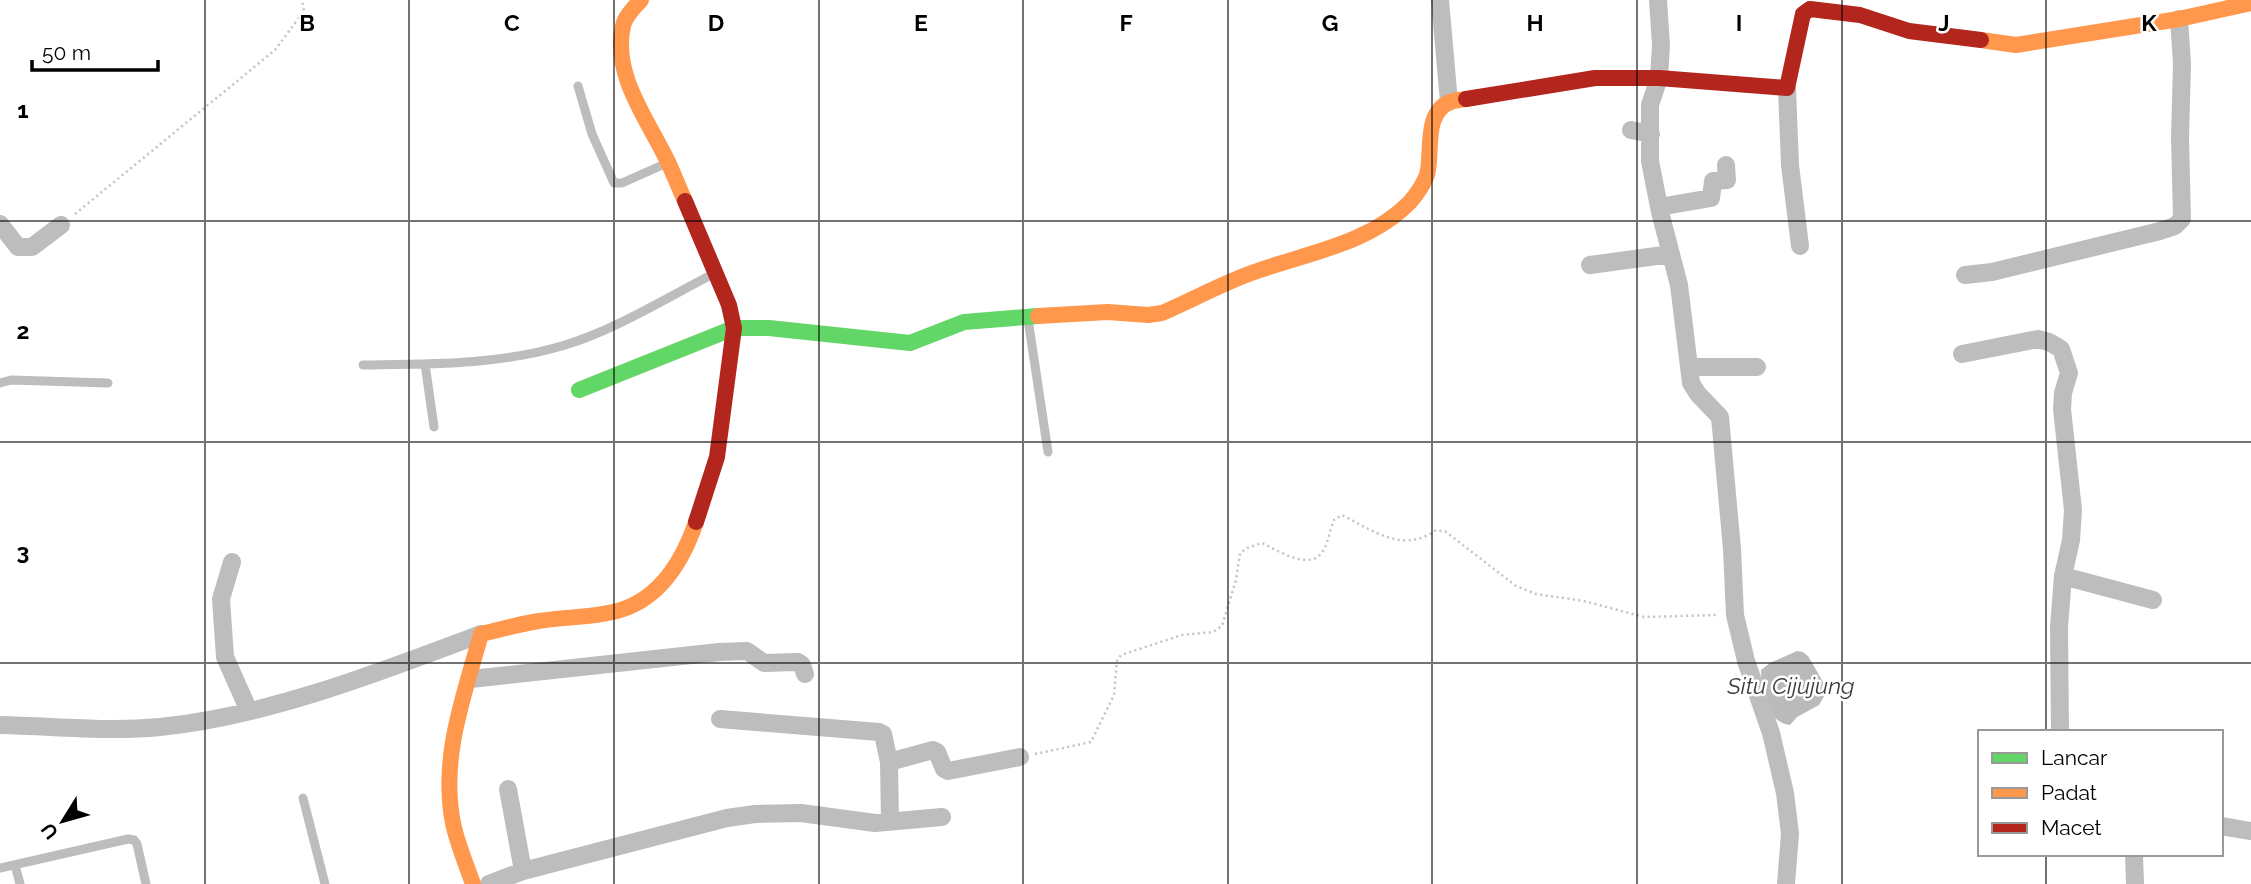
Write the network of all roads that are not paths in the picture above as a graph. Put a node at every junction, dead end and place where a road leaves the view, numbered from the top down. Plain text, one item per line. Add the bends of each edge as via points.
1 (641, 0) edge
2 (1440, 0) edge
3 (1658, 0) edge
4 (2251, 2) edge
5 (2179, 19) junction
6 (1659, 78) junction
7 (578, 86) dead end
8 (1787, 88) junction
9 (1449, 102) junction
10 (1631, 130) dead end
11 (1651, 134) junction
12 (668, 162) junction
13 (1727, 164) dead end
14 (1659, 207) junction
15 (0, 224) edge
16 (61, 225) road end
17 (1800, 246) dead end
18 (1671, 254) junction
19 (1590, 265) dead end
20 (716, 272) junction
21 (1965, 275) dead end
22 (1027, 315) junction
23 (734, 328) junction
24 (1962, 354) dead end
25 (425, 364) junction
26 (363, 365) dead end
27 (1691, 367) junction
28 (1757, 367) dead end
29 (0, 383) edge
30 (108, 383) dead end
31 (579, 390) dead end
32 (434, 427) dead end
33 (1048, 452) dead end
34 (232, 562) dead end
35 (2063, 576) junction
36 (2153, 600) dead end
37 (481, 638) junction
38 (472, 674) junction
39 (805, 674) dead end
40 (248, 711) junction
41 (720, 719) dead end
42 (0, 725) edge
43 (2060, 730) edge
44 (1020, 757) road end
45 (889, 762) junction
46 (508, 789) dead end
47 (303, 798) dead end
48 (942, 817) dead end
49 (890, 822) junction
50 (2223, 826) edge
51 (2251, 831) edge
52 (2134, 856) edge
53 (15, 865) junction
54 (0, 868) edge
55 (523, 871) junction
56 (20, 884) edge
57 (146, 884) edge
58 (324, 884) edge
59 (473, 884) edge
60 (489, 884) edge
61 (1786, 884) edge
62 (2135, 884) edge

1 - 12 street via 623,25 621,54 636,102
2 - 9 street
3 - 6 street
4 - 5 street
5 - 8 street via 2016,45 1909,31 1860,15 1810,9 1803,14
5 - 21 street via 2182,219 2160,231
6 - 8 street
6 - 9 street via 1595,78
6 - 11 street via 1650,105
7 - 12 lane via 592,134 614,183
8 - 17 street via 1793,207
9 - 22 street via 1432,119 1429,159 1420,188 1386,221 1162,313
10 - 11 street
11 - 14 street via 1650,160
12 - 20 street
13 - 14 street via 1727,180 1713,181 1711,198
14 - 18 street
15 - 16 street via 18,247 32,247
18 - 19 street
18 - 27 street
20 - 23 street
20 - 25 lane via 566,345 511,358
22 - 23 street via 964,322 910,343
22 - 33 lane
23 - 31 street
23 - 37 street via 717,457 690,539 668,577 636,605 533,622
24 - 35 street via 2038,339 2061,349 2069,373 2062,409 2073,510
25 - 26 lane
25 - 32 lane
27 - 28 street
27 - 61 street via 1691,383 1720,416 1735,615 1785,793 1790,834
29 - 30 lane
34 - 40 street via 221,599 225,657
35 - 36 street
35 - 43 street
37 - 38 street
37 - 40 street
38 - 39 street via 747,651 764,663 799,662
38 - 59 street via 453,736 448,771 453,823
40 - 42 street via 158,727 80,730
41 - 45 street via 879,732 886,739
44 - 45 street via 948,771 933,750
45 - 49 street
46 - 55 street
47 - 58 lane
48 - 49 street
49 - 55 street via 801,813 746,815
50 - 51 street
52 - 62 street
53 - 54 lane
53 - 56 lane
53 - 57 lane via 128,839 137,844
55 - 60 street

